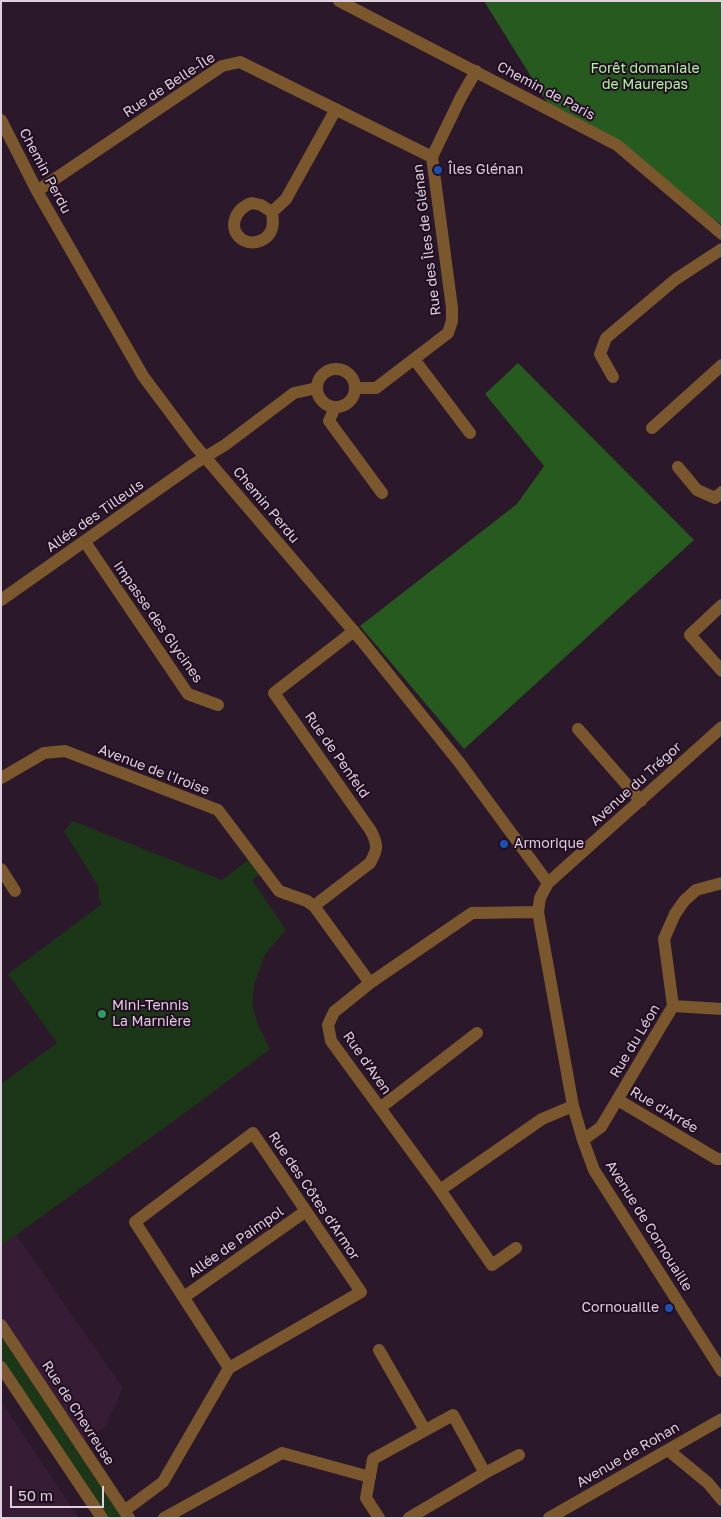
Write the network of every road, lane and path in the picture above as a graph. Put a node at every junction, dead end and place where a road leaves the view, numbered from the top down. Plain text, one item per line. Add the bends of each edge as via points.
1 (339, 1) edge
2 (476, 71) junction
3 (336, 109) junction
4 (1, 120) edge
5 (432, 157) junction
6 (37, 191) junction
7 (272, 212) dead end
8 (722, 234) edge
9 (722, 249) edge
10 (414, 359) junction
11 (722, 365) edge
12 (613, 377) dead end
13 (317, 388) junction
14 (355, 388) junction
15 (336, 407) junction
16 (652, 428) dead end
17 (470, 434) dead end
18 (205, 457) junction
19 (678, 466) dead end
20 (722, 492) edge
21 (382, 493) dead end
22 (85, 542) junction
23 (1, 600) edge
24 (722, 605) edge
25 (354, 631) junction
26 (722, 671) edge
27 (218, 705) dead end
28 (722, 727) edge
29 (578, 729) dead end
30 (1, 778) edge
31 (641, 801) junction
32 (1, 869) edge
33 (548, 883) junction
34 (722, 883) edge
35 (15, 890) dead end
36 (314, 906) junction
37 (538, 912) junction
38 (370, 984) junction
39 (673, 1006) junction
40 (722, 1009) edge
41 (477, 1033) dead end
42 (618, 1100) junction
43 (573, 1106) junction
44 (380, 1108) junction
45 (583, 1140) junction
46 (722, 1159) edge
47 (440, 1190) junction
48 (306, 1212) junction
49 (516, 1248) dead end
50 (184, 1297) junction
51 (1, 1325) edge
52 (379, 1350) dead end
53 (1, 1367) edge
54 (230, 1368) junction
55 (722, 1371) edge
56 (1, 1378) edge
57 (722, 1418) edge
58 (425, 1430) junction
59 (668, 1450) junction
60 (519, 1455) dead end
61 (485, 1473) junction
62 (370, 1477) junction
63 (722, 1500) edge
64 (127, 1514) edge
65 (94, 1518) edge
66 (102, 1518) edge
67 (164, 1518) edge
68 (379, 1518) edge
69 (409, 1518) edge
70 (549, 1518) edge

1 - 2 street, Chemin de Paris
2 - 5 street, Rue des Îles de Glénan
2 - 8 street, Chemin de Paris via 617,145
3 - 5 street, Rue de Belle-Île
3 - 6 street, Rue de Belle-Île via 240,62 222,66
3 - 7 street via 286,199
4 - 6 street, Chemin Perdu
5 - 10 street, Rue des Îles de Glénan via 452,321 448,333
6 - 18 street, Chemin Perdu via 143,376
9 - 12 street via 676,279 606,338 600,354
10 - 14 street, Rue des Îles de Glénan via 376,388
10 - 17 street
11 - 16 street
13 - 14 street via 320,377 336,369 351,377
13 - 15 street via 324,404
13 - 18 street via 294,393
14 - 15 street via 347,404
15 - 21 street via 329,421
18 - 22 street, Allée des Tilleuls
18 - 25 street, Chemin Perdu
19 - 20 street via 697,490 715,498
22 - 23 street, Allée des Tilleuls
22 - 27 street, Impasse des Glycines via 188,694
24 - 26 street via 690,635
25 - 33 street, Chemin Perdu via 459,762
25 - 36 street, Rue de Penfeld via 274,693 377,844 370,864
28 - 31 street, Avenue du Trégor
29 - 31 street
30 - 36 street, Avenue de l'Iroise via 44,753 65,751 218,810 279,891
31 - 33 street, Avenue du Trégor
32 - 35 street
33 - 37 street via 540,898
34 - 39 street, Rue du Léon via 696,890 684,901 664,939
36 - 38 street, Avenue de l'Iroise
37 - 38 street, Rue d'Aven via 472,913
37 - 43 street, Avenue de Cornouaille
38 - 44 street, Rue d'Aven via 334,1012 328,1025 331,1041
39 - 40 street
39 - 42 street, Rue du Léon
41 - 44 street
42 - 45 street, Rue du Léon via 601,1127
42 - 46 street, Rue d'Arrée
43 - 45 street, Avenue de Cornouaille
43 - 47 street via 542,1119
44 - 47 street, Rue d'Aven
45 - 55 street, Avenue de Cornouaille via 594,1170
47 - 49 street, Rue d'Aven via 492,1265
48 - 50 street, Allée de Paimpol
48 - 50 street, Rue des Côtes d'Armor via 253,1133 135,1222
48 - 54 street, Rue des Côtes d'Armor via 361,1292
50 - 54 street, Rue des Côtes d'Armor
51 - 64 street, Rue de Chevreuse
52 - 58 street
53 - 66 street
54 - 64 street, Rue des Côtes d'Armor via 163,1482
56 - 65 street
57 - 59 street, Avenue de Rohan
58 - 61 street via 453,1415
58 - 62 street via 374,1459
59 - 63 street
59 - 70 street, Avenue de Rohan
60 - 61 street
61 - 69 street
62 - 67 street via 282,1453
62 - 68 street via 366,1498

